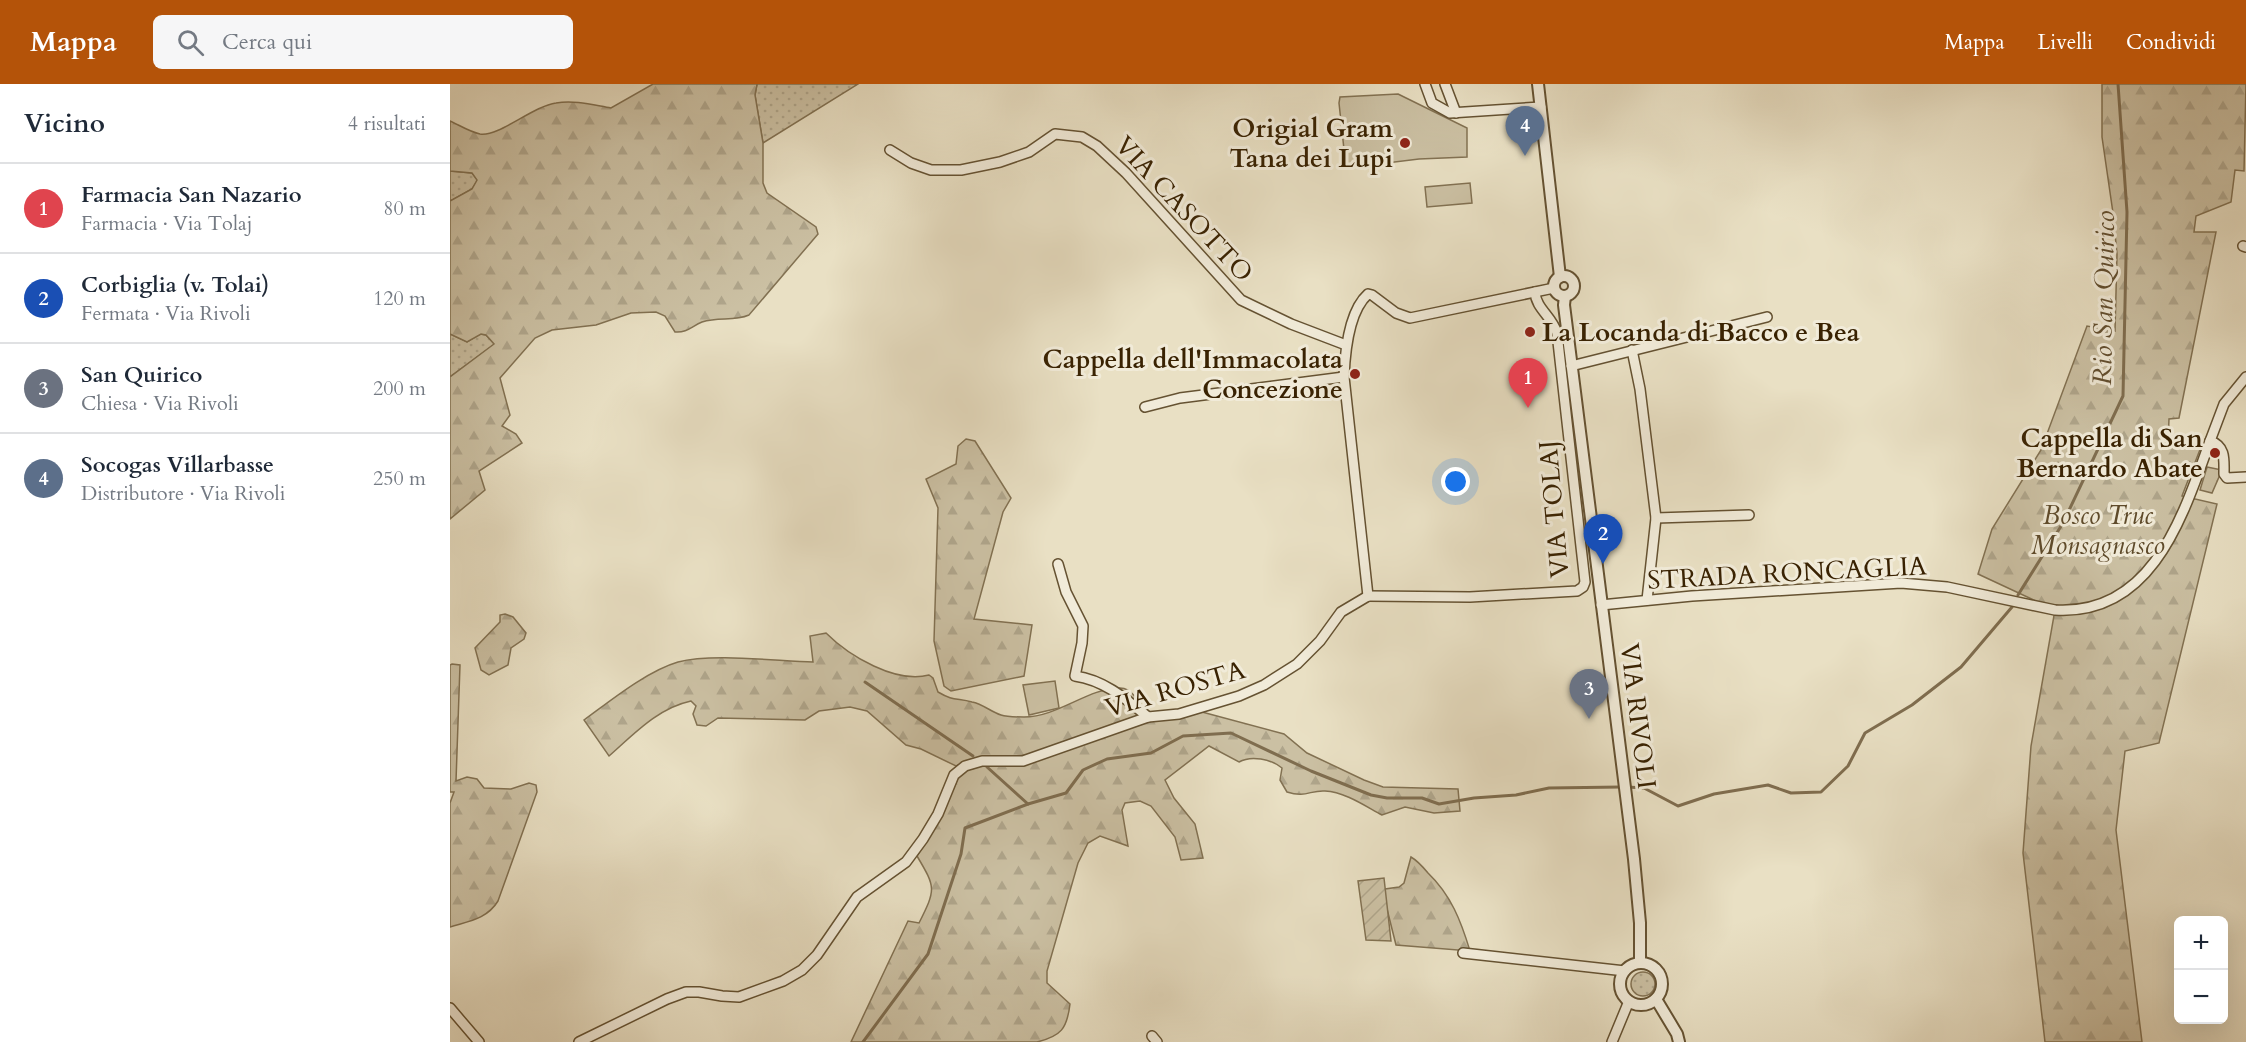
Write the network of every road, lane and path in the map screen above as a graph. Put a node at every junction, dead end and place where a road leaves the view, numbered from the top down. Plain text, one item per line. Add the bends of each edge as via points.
1 (1425, 84) edge
2 (1445, 84) edge
3 (1538, 84) edge
4 (1541, 108) junction
5 (1456, 113) junction
6 (890, 150) dead end
7 (1560, 277) junction
8 (1554, 288) junction
9 (1535, 292) junction
10 (1565, 296) junction
11 (1767, 317) dead end
12 (1346, 345) junction
13 (1632, 350) junction
14 (1571, 366) junction
15 (1344, 377) junction
16 (2246, 377) edge
17 (1145, 407) dead end
18 (2210, 441) junction
19 (2246, 477) edge
20 (1749, 515) dead end
21 (1656, 518) junction
22 (1058, 564) dead end
23 (1368, 596) junction
24 (1647, 600) junction
25 (1601, 605) junction
26 (1148, 717) junction
27 (1463, 953) dead end
28 (1640, 963) junction
29 (1625, 971) junction
30 (1656, 999) junction
31 (1629, 1001) junction
32 (450, 1008) edge
33 (479, 1042) edge
34 (579, 1042) edge
35 (1612, 1042) edge
36 (1679, 1042) edge

1 - 5 street via 1432,104
2 - 5 street
3 - 4 street, VIA RIVOLI
4 - 5 street
4 - 7 street, VIA RIVOLI
6 - 12 street, VIA CASOTTO via 931,170 961,170 1029,152 1056,134 1082,137 1126,173 1241,300
7 - 8 street
7 - 10 street, VIA RIVOLI via 1567,277 1573,284 1571,293
8 - 9 street
8 - 10 street
9 - 12 street via 1410,318 1368,294 1356,311
9 - 23 street, VIA TOLAJ via 1538,306 1557,333 1583,587 1576,591 1470,597
10 - 14 street, VIA RIVOLI
11 - 13 street
12 - 15 street
13 - 14 street
13 - 21 street
14 - 25 street, VIA RIVOLI
15 - 17 street via 1180,398
15 - 23 street
16 - 18 street, STRADA RONCAGLIA via 2224,404
18 - 19 street via 2222,448 2227,478
18 - 24 street, STRADA RONCAGLIA via 2169,543 2139,579 2119,594 2088,608 2055,610 1947,587 1901,583
20 - 21 street
21 - 24 street
22 - 26 street via 1066,592 1083,626 1075,676 1107,687
23 - 26 street, VIA ROSTA via 1341,612 1297,664 1264,684 1179,714
24 - 25 street, STRADA RONCAGLIA
25 - 28 street, VIA RIVOLI via 1638,902
26 - 34 street, VIA ROSTA via 1023,761 982,761 965,766 954,775 938,814 906,862 857,897 802,970 739,997 699,992 676,996
27 - 29 street
28 - 29 street
28 - 30 street via 1655,969 1661,977 1662,989
29 - 31 street via 1620,984
30 - 31 street via 1646,1005
30 - 36 street
31 - 35 street
32 - 33 street

